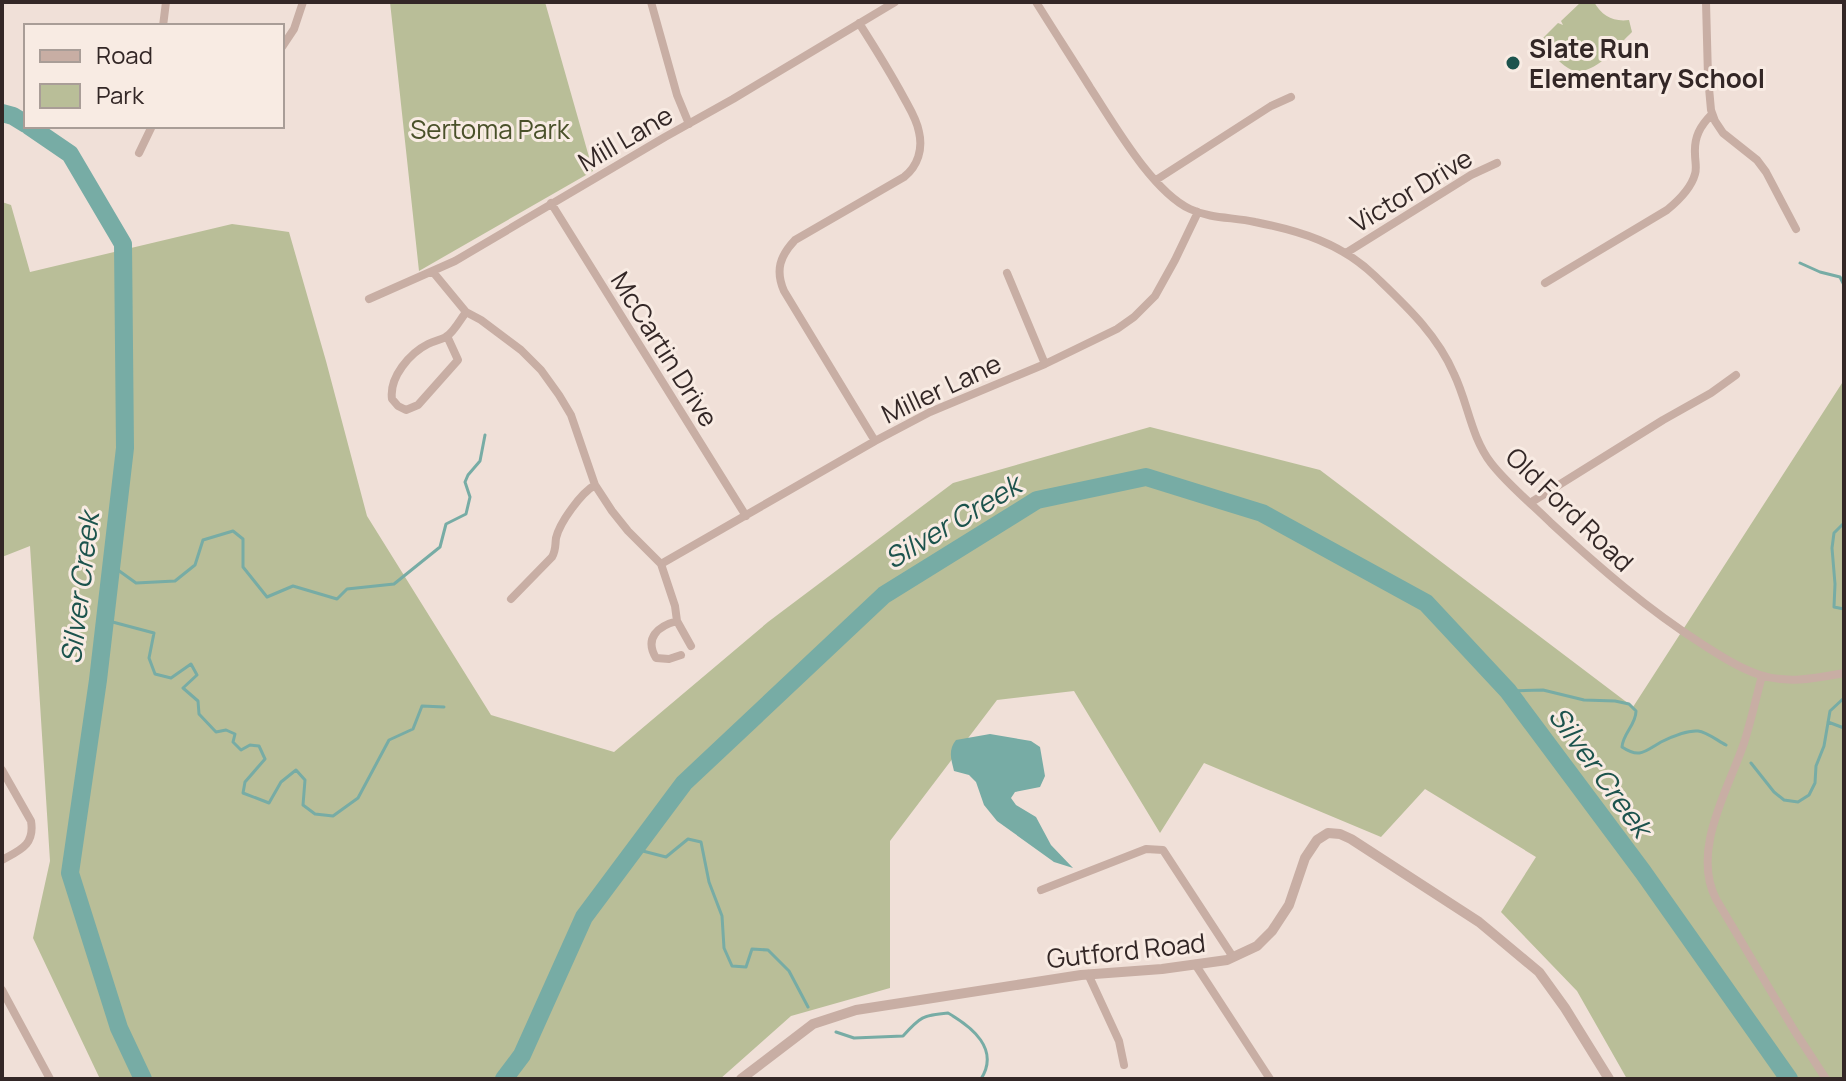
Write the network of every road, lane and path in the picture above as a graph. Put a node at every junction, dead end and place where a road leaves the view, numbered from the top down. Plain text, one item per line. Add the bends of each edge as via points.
1 (166, 2) edge
2 (303, 2) edge
3 (651, 2) edge
4 (895, 2) edge
5 (1036, 2) edge
6 (1706, 2) edge
7 (859, 23) junction
8 (163, 24) edge
9 (284, 44) edge
10 (1291, 97) dead end
11 (1712, 114) junction
12 (689, 124) junction
13 (151, 128) edge
14 (139, 153) dead end
15 (1497, 163) dead end
16 (1156, 180) junction
17 (551, 203) junction
18 (1198, 212) junction
19 (1796, 229) dead end
20 (1346, 253) junction
21 (433, 272) junction
22 (1007, 273) dead end
23 (1545, 283) dead end
24 (369, 299) dead end
25 (466, 312) junction
26 (447, 336) junction
27 (1045, 364) junction
28 (1736, 375) dead end
29 (875, 441) junction
30 (595, 485) junction
31 (1530, 503) junction
32 (746, 516) junction
33 (661, 564) junction
34 (511, 599) dead end
35 (677, 621) junction
36 (691, 646) dead end
37 (681, 655) dead end
38 (1844, 673) edge
39 (1762, 676) junction
40 (2, 770) edge
41 (2, 860) edge
42 (1041, 890) dead end
43 (1233, 957) junction
44 (1195, 964) junction
45 (1088, 974) junction
46 (2, 990) edge
47 (1124, 1065) dead end
48 (1268, 1076) edge
49 (50, 1079) edge
50 (741, 1079) edge
51 (1609, 1079) edge
52 (1826, 1079) edge

1 - 8 street
2 - 9 street
3 - 12 street
4 - 7 street, Mill Lane
5 - 16 street, Old Ford Road
6 - 11 street
7 - 12 street, Mill Lane
7 - 29 street via 916,122 918,158 904,177 795,240 778,269 784,291
10 - 16 street
11 - 19 street via 1723,133 1766,172
11 - 23 street via 1698,132 1696,171 1680,199
12 - 17 street, Mill Lane
13 - 14 street
15 - 20 street, Victor Drive
16 - 18 street, Old Ford Road
17 - 21 street, Mill Lane
17 - 32 street, McCartin Drive
18 - 20 street, Old Ford Road via 1300,232
18 - 27 street, Miller Lane via 1149,303 1117,329
20 - 31 street, Old Ford Road via 1424,325 1453,371 1482,449
21 - 24 street, Mill Lane
21 - 25 street
22 - 27 street
25 - 26 street
25 - 30 street via 513,343 541,370 571,415
26 - 26 street via 425,345 406,362 392,385 398,406 406,410 418,405 458,360
27 - 29 street, Miller Lane
28 - 31 street
29 - 32 street, Miller Lane
30 - 33 street via 628,531
30 - 34 street via 579,497 558,534 555,553
31 - 39 street, Old Ford Road via 1668,622
32 - 33 street, Miller Lane
33 - 35 street
35 - 36 street
35 - 37 street via 657,630 652,645 656,658
38 - 39 street, Old Ford Road via 1795,680
39 - 52 street via 1714,823 1707,873 1710,888 1758,972
40 - 41 street via 32,829 23,849
42 - 43 street via 1146,849 1163,850
43 - 44 street, Gutford Road
43 - 51 street, Gutford Road via 1257,946 1272,931 1317,840 1340,834 1479,922 1539,972
44 - 45 street, Gutford Road
44 - 48 street
45 - 47 street via 1119,1041
45 - 50 street, Gutford Road via 856,1010 813,1024
46 - 49 street

